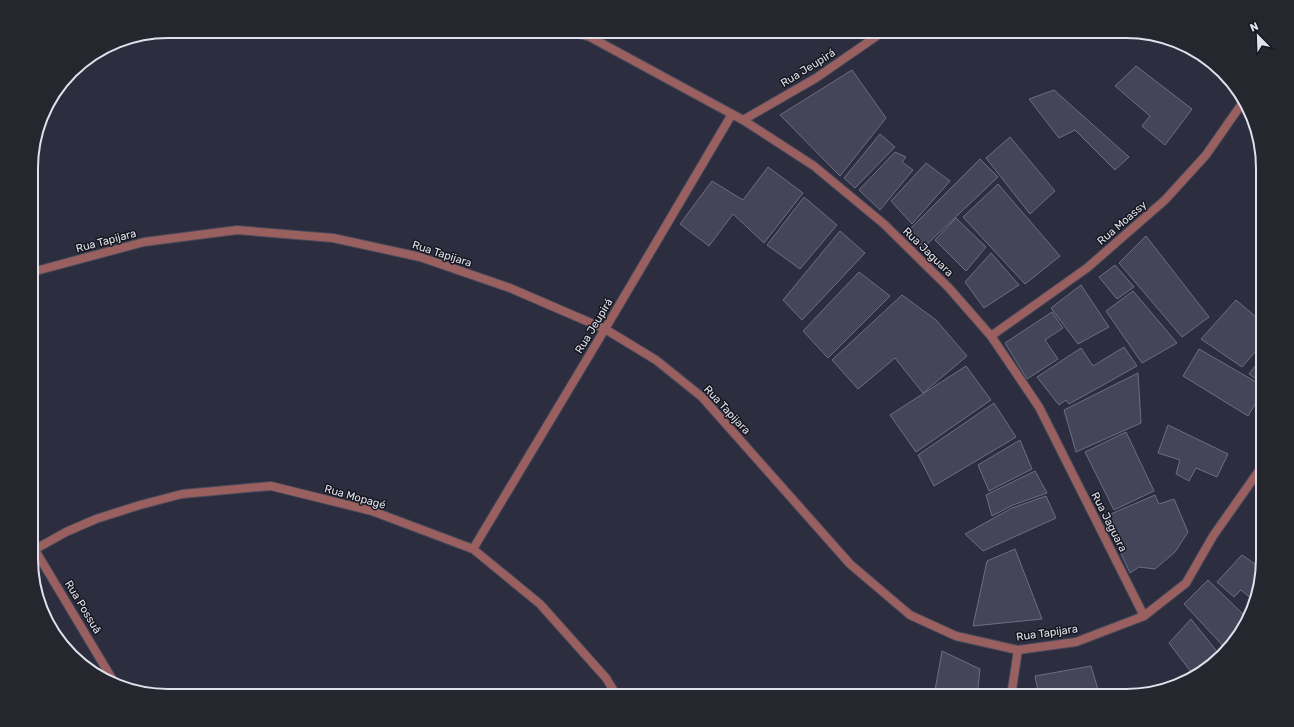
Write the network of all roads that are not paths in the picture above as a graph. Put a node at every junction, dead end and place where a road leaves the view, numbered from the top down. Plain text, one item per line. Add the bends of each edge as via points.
1 (599, 38) edge
2 (874, 38) edge
3 (1240, 106) edge
4 (732, 114) junction
5 (743, 120) junction
6 (38, 270) edge
7 (605, 329) junction
8 (991, 336) junction
9 (1256, 475) edge
10 (38, 546) edge
11 (473, 549) junction
12 (38, 557) edge
13 (1144, 616) junction
14 (1018, 650) junction
15 (110, 675) edge
16 (613, 689) edge
17 (1012, 689) edge

1 - 4 street, Rua Jaguara
2 - 5 street, Rua Jeupirá via 816,78
3 - 8 street, Rua Moassy via 1206,154 1165,200 1087,268
4 - 5 street, Rua Jaguara
4 - 7 street, Rua Jeupirá
5 - 8 street, Rua Jaguara via 814,166 884,224 949,288
6 - 7 street, Rua Tapijara via 144,242 237,230 333,238 420,257 510,288
7 - 11 street, Rua Jeupirá
7 - 14 street, Rua Tapijara via 656,360 702,397 850,564 910,615 956,636
8 - 13 street, Rua Jaguara via 1039,407
9 - 13 street, Rua Tapijara via 1212,536 1186,583
10 - 11 street, Rua Mopagé via 66,532 140,504 182,494 271,486 372,511
11 - 16 street, Rua Mopagé via 540,604 606,678
12 - 15 street, Rua Possuã
13 - 14 street, Rua Tapijara via 1076,642
14 - 17 street

